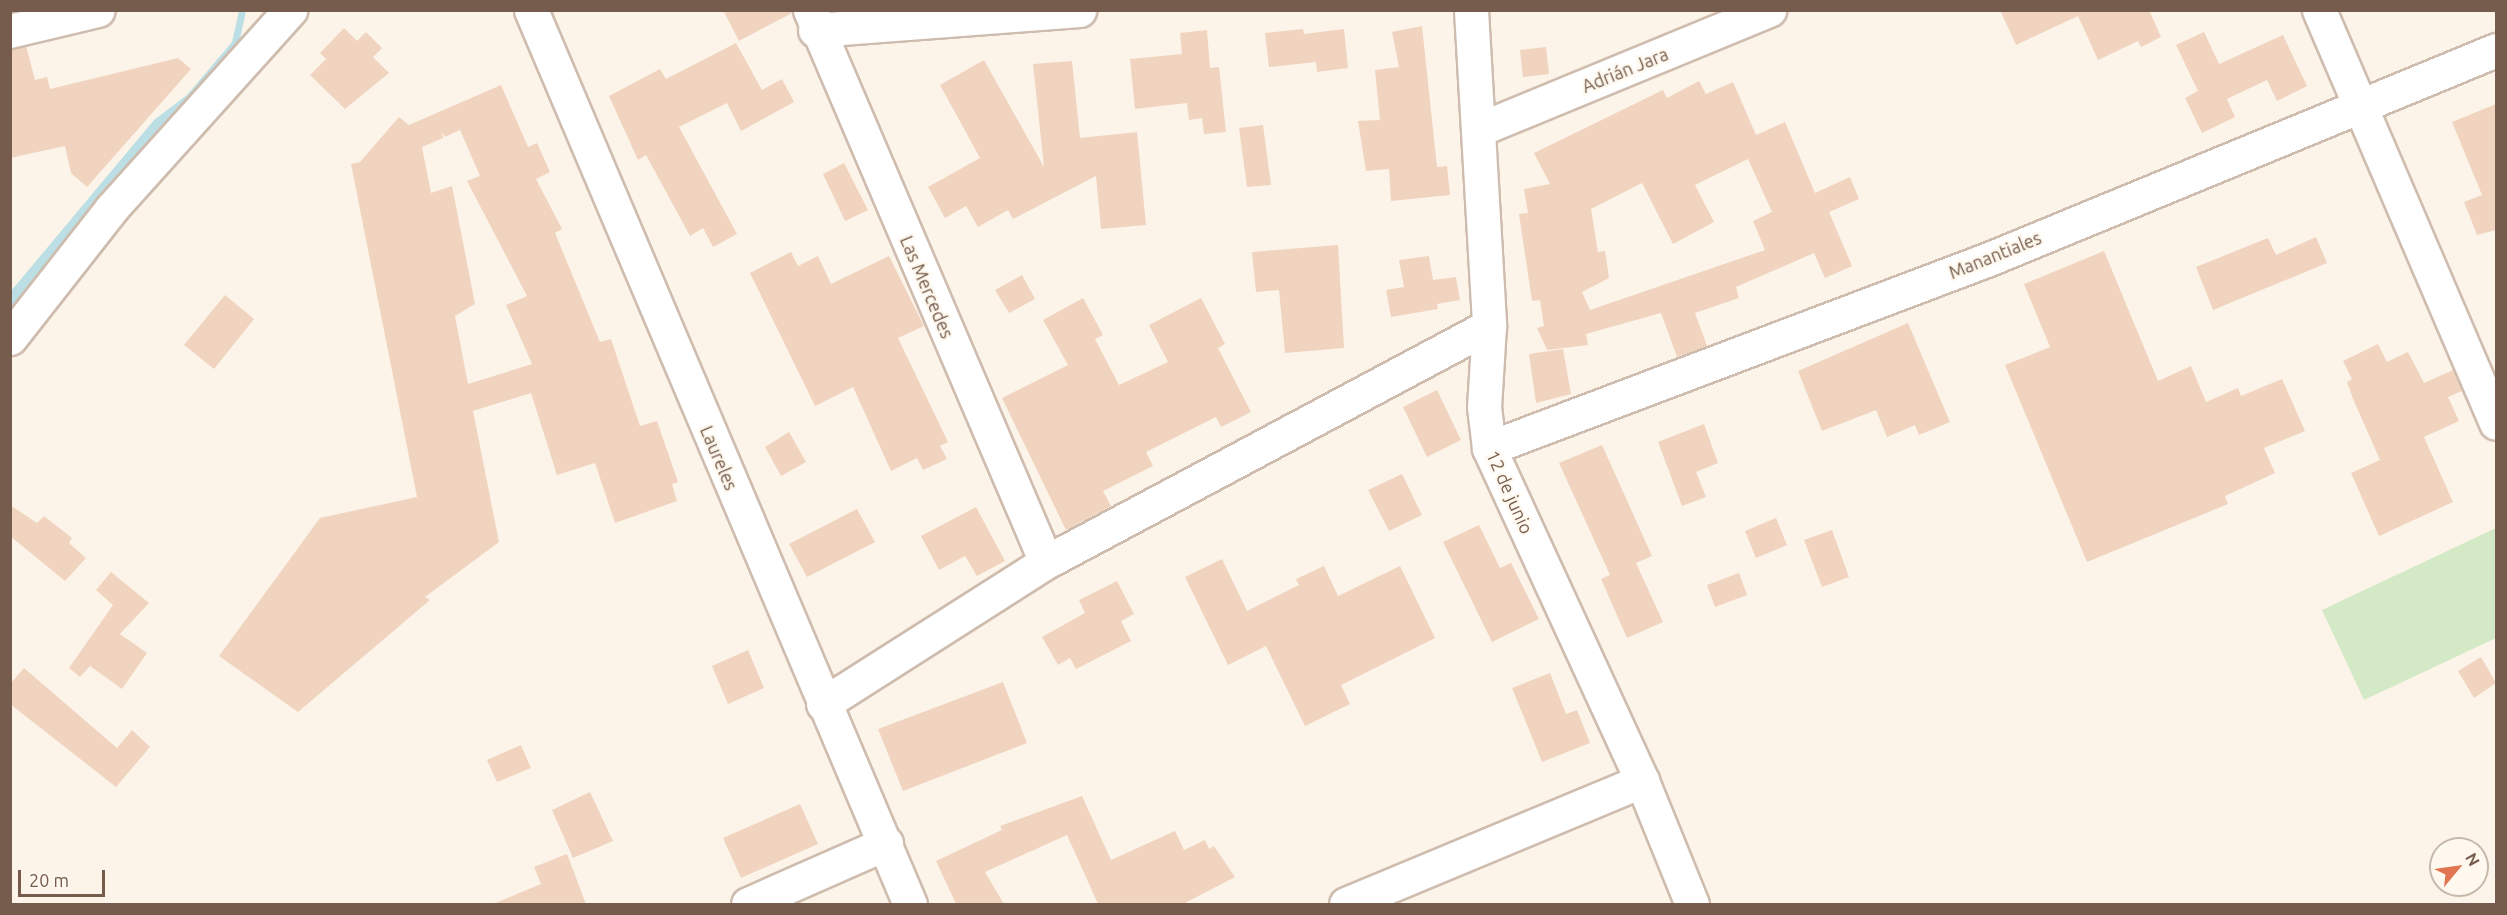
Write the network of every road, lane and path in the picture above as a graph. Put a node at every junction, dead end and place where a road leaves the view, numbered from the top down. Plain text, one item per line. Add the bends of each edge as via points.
1 (99, 10) edge
2 (290, 10) edge
3 (531, 10) edge
4 (1079, 10) edge
5 (1470, 10) edge
6 (1769, 10) edge
7 (2319, 10) edge
8 (813, 20) edge
9 (10, 31) edge
10 (2496, 50) edge
11 (2357, 105) junction
12 (1480, 129) junction
13 (1489, 327) junction
14 (10, 338) edge
15 (2496, 423) edge
16 (1489, 448) junction
17 (1046, 562) junction
18 (823, 704) junction
19 (1642, 781) junction
20 (886, 843) junction
21 (748, 904) edge
22 (910, 904) edge
23 (1346, 904) edge
24 (1692, 904) edge

1 - 9 street
2 - 14 street via 111,209
3 - 18 street, Laureles
4 - 8 street
5 - 12 street, 12 de junio
6 - 12 street, Adrián Jara
7 - 11 street
8 - 17 street, Las Mercedes
10 - 11 street, Manantiales
11 - 15 street
11 - 16 street, Manantiales via 1989,259
12 - 13 street, 12 de junio
13 - 16 street, 12 de junio via 1484,407
13 - 17 street
16 - 19 street, 12 de junio
17 - 18 street
18 - 20 street, Laureles
19 - 23 street
19 - 24 street, 12 de junio
20 - 21 street
20 - 22 street, Laureles

